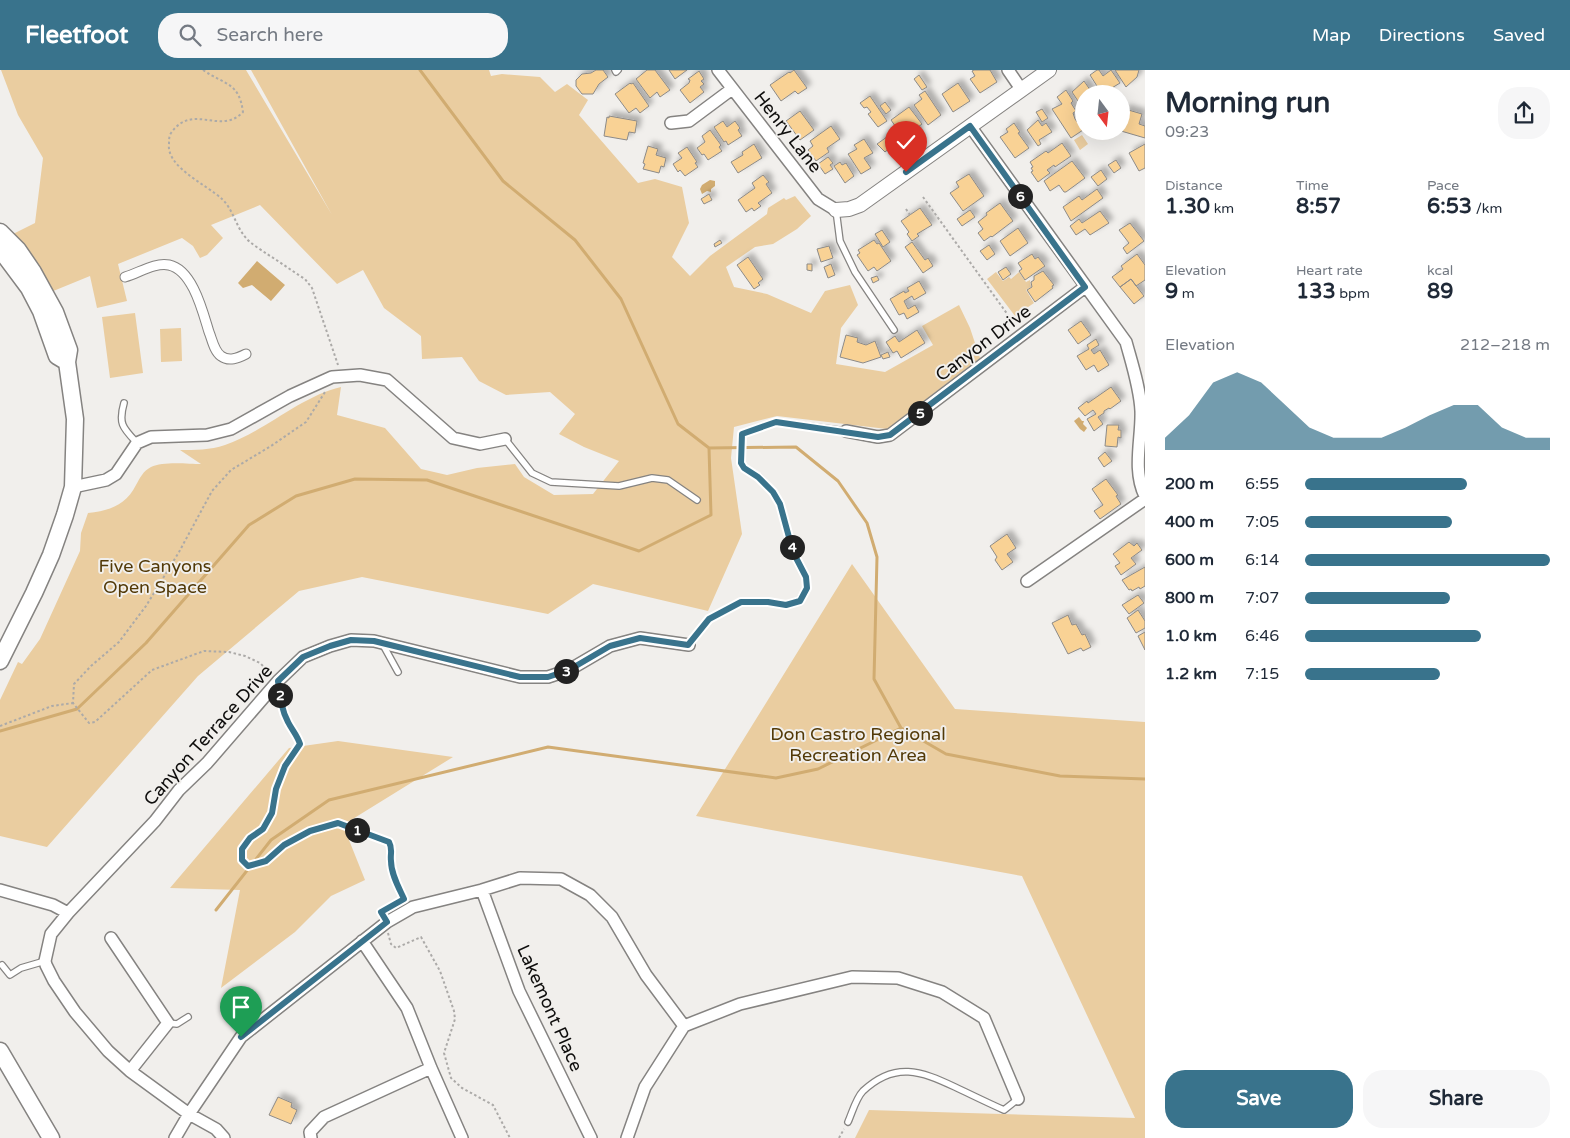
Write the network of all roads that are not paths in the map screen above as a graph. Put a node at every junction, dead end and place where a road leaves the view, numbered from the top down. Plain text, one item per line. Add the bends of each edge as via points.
1 (718, 70) edge
2 (1008, 70) edge
3 (1049, 70) edge
4 (732, 89) junction
5 (1021, 90) junction
6 (671, 123) dead end
7 (970, 126) junction
8 (836, 210) junction
9 (0, 232) edge
10 (0, 249) edge
11 (125, 277) dead end
12 (1085, 287) junction
13 (894, 330) dead end
14 (246, 354) dead end
15 (67, 362) junction
16 (124, 403) dead end
17 (846, 432) joint
18 (505, 440) joint
19 (138, 443) junction
20 (73, 486) junction
21 (1145, 497) edge
22 (697, 500) dead end
23 (1027, 581) dead end
24 (382, 643) junction
25 (688, 645) joint
26 (0, 661) edge
27 (398, 672) dead end
28 (0, 890) edge
29 (482, 890) junction
30 (68, 913) junction
31 (111, 938) dead end
32 (362, 941) junction
33 (45, 961) junction
34 (2, 965) dead end
35 (188, 1017) dead end
36 (168, 1023) junction
37 (684, 1026) junction
38 (0, 1051) edge
39 (431, 1068) junction
40 (130, 1072) junction
41 (1018, 1098) joint
42 (189, 1114) junction
43 (848, 1122) dead end
44 (51, 1138) edge
45 (175, 1138) edge
46 (224, 1138) edge
47 (311, 1138) edge
48 (462, 1138) edge
49 (591, 1138) edge
50 (627, 1138) edge

1 - 4 street, Henry Lane
2 - 5 street
3 - 5 street
4 - 6 street via 689,121
4 - 8 street, Henry Lane via 818,199
5 - 7 street
7 - 8 street via 860,205
7 - 12 street
8 - 13 lane via 840,242 855,272
9 - 15 main road via 18,250 55,312 69,350
10 - 15 main road via 29,288 57,356
11 - 14 street via 158,265 170,265 180,271 198,297 219,355 234,359
12 - 17 street, Canyon Drive via 890,435 878,437
12 - 21 street via 1126,342 1134,370 1141,410 1139,473
15 - 20 main road via 75,419
16 - 19 lane via 120,416 124,430
17 - 25 lane via 776,422 742,434 741,463 768,487 780,504 807,588 800,601 786,605 741,602 709,619
18 - 19 street via 480,444 453,438 387,380 360,376 332,377 231,429 207,435 151,437
18 - 22 lane via 532,472 551,482 619,486 652,478 668,480
19 - 20 street via 116,474 106,480
20 - 26 main road via 51,555
21 - 23 street
24 - 25 street, Canyon Terrace Drive via 520,677 548,677 569,670 610,646 640,638
24 - 27 lane
24 - 30 street, Canyon Terrace Drive via 351,640 303,657
28 - 30 street via 53,905
29 - 32 street via 414,907
29 - 37 street via 520,878 560,879 590,895 612,917 646,975
29 - 49 street, Lakemont Place via 519,991
30 - 33 street, Canyon Terrace Drive via 51,934
31 - 36 street
32 - 39 street via 407,1008
32 - 42 street via 241,1037
33 - 34 lane via 10,975
33 - 40 street via 75,1012
35 - 36 lane via 177,1024
36 - 40 street
37 - 41 street via 740,1004 852,978 898,978 942,992 984,1018
37 - 50 street via 646,1087
38 - 44 main road
39 - 47 street via 324,1117 310,1132
39 - 48 street
40 - 42 street
41 - 43 lane via 1004,1110 928,1074 899,1072 882,1078 862,1092
42 - 45 street
42 - 46 street via 216,1129

